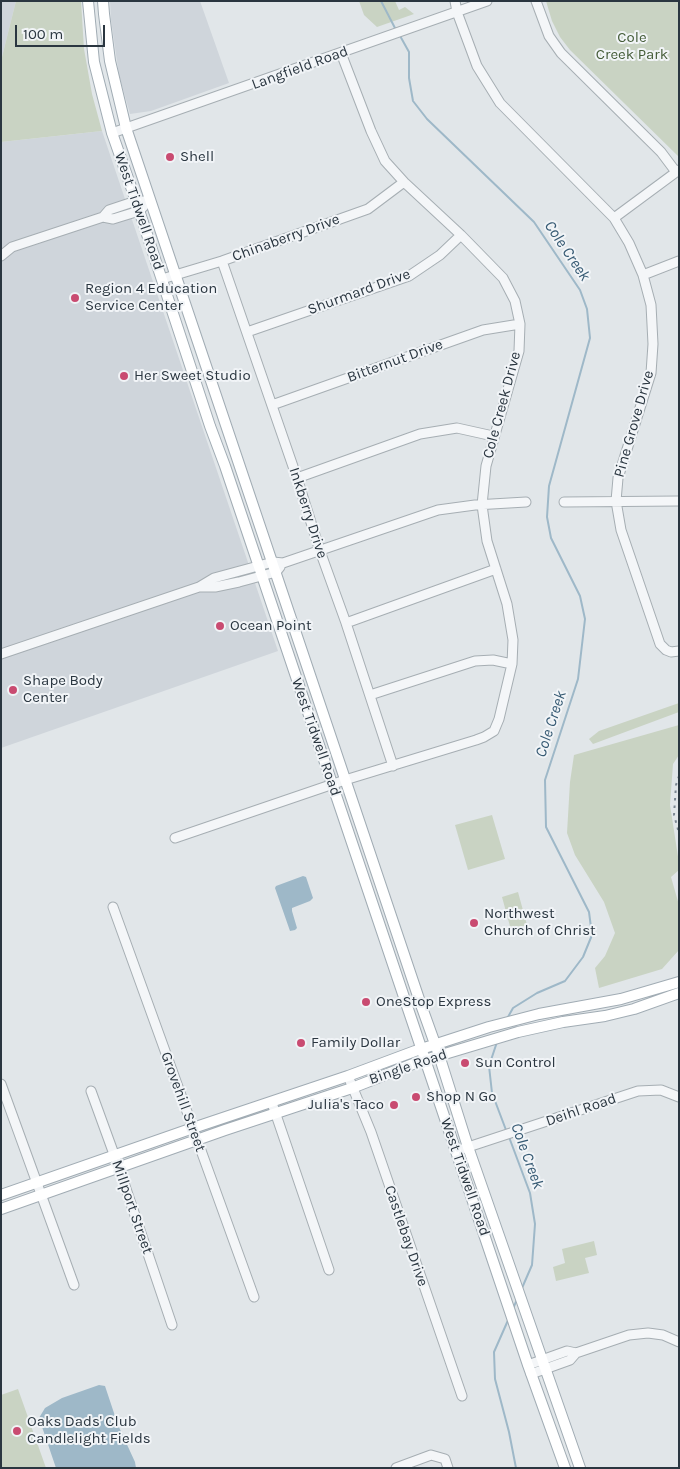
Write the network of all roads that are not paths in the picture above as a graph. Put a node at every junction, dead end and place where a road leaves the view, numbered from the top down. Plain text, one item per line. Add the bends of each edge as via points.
1 (88, 1) edge
2 (103, 1) edge
3 (455, 1) edge
4 (487, 1) edge
5 (536, 1) edge
6 (457, 12) junction
7 (341, 53) junction
8 (126, 128) junction
9 (112, 133) junction
10 (677, 171) edge
11 (404, 182) junction
12 (150, 200) junction
13 (138, 206) junction
14 (614, 218) junction
15 (461, 235) junction
16 (1, 256) edge
17 (222, 261) junction
18 (679, 261) edge
19 (175, 275) junction
20 (643, 275) junction
21 (162, 278) junction
22 (520, 324) junction
23 (247, 332) junction
24 (272, 405) junction
25 (224, 420) junction
26 (210, 426) junction
27 (493, 436) junction
28 (297, 478) junction
29 (616, 501) junction
30 (679, 501) edge
31 (526, 502) dead end
32 (564, 502) dead end
33 (482, 504) junction
34 (320, 551) junction
35 (277, 566) junction
36 (496, 569) junction
37 (259, 571) junction
38 (346, 623) junction
39 (679, 651) edge
40 (1, 654) edge
41 (512, 664) junction
42 (370, 695) junction
43 (393, 766) junction
44 (345, 780) junction
45 (332, 785) junction
46 (175, 838) dead end
47 (378, 877) junction
48 (365, 882) junction
49 (113, 907) dead end
50 (402, 947) junction
51 (389, 952) junction
52 (679, 982) edge
53 (679, 993) edge
54 (561, 1010) junction
55 (563, 1022) junction
56 (435, 1045) junction
57 (423, 1054) junction
58 (439, 1055) junction
59 (348, 1076) junction
60 (1, 1084) edge
61 (352, 1088) junction
62 (91, 1091) dead end
63 (679, 1098) edge
64 (272, 1103) junction
65 (276, 1114) junction
66 (193, 1128) junction
67 (197, 1140) junction
68 (468, 1147) junction
69 (456, 1151) junction
70 (114, 1156) junction
71 (119, 1168) junction
72 (36, 1182) junction
73 (1, 1195) edge
74 (41, 1195) junction
75 (1, 1209) edge
76 (492, 1212) junction
77 (479, 1218) junction
78 (329, 1270) dead end
79 (74, 1286) dead end
80 (254, 1297) dead end
81 (172, 1325) dead end
82 (679, 1342) edge
83 (545, 1364) junction
84 (530, 1370) junction
85 (462, 1396) dead end
86 (574, 1452) junction
87 (561, 1457) junction
88 (446, 1463) edge
89 (396, 1468) edge
90 (565, 1468) edge
91 (580, 1468) edge

1 - 9 main road, West Tidwell Road via 94,62
2 - 8 main road, West Tidwell Road via 110,60
3 - 6 street, Pine Grove Drive
4 - 6 street, Langfield Road
5 - 10 street via 561,54
6 - 7 street, Langfield Road
6 - 14 street, Pine Grove Drive via 477,66 500,104
7 - 8 street, Langfield Road
7 - 11 street, Cole Creek Drive via 385,161
8 - 9 street, Langfield Road
8 - 12 main road, West Tidwell Road
9 - 13 main road, West Tidwell Road
10 - 14 street
11 - 15 street, Cole Creek Drive
11 - 17 street, Chinaberry Drive via 368,209
12 - 13 street
12 - 19 main road, West Tidwell Road
13 - 16 street via 109,210 102,217 12,247
13 - 21 main road, West Tidwell Road
14 - 20 street, Pine Grove Drive
15 - 22 street, Cole Creek Drive via 503,278 515,301
15 - 23 street, Shurmard Drive via 440,255 409,276
17 - 19 street, Chinaberry Drive
17 - 23 street, Inkberry Drive
18 - 20 street
19 - 21 street, Chinaberry Drive
19 - 25 main road, West Tidwell Road
20 - 29 street, Pine Grove Drive via 651,305 651,373 618,478
21 - 26 main road, West Tidwell Road
22 - 24 street, Bitternut Drive via 483,330
22 - 27 street, Cole Creek Drive via 518,351
23 - 24 street, Inkberry Drive
24 - 28 street, Inkberry Drive
25 - 26 main road
25 - 35 main road, West Tidwell Road
26 - 37 main road, West Tidwell Road
27 - 28 street via 457,428 420,434
27 - 33 street, Cole Creek Drive
28 - 34 street, Inkberry Drive
29 - 30 street
29 - 32 street
29 - 39 street, Pine Grove Drive via 621,530 660,644 671,652
31 - 33 street
33 - 34 street via 438,510
33 - 36 street, Cole Creek Drive via 487,541
34 - 35 street
34 - 38 street, Inkberry Drive
35 - 37 street
35 - 44 main road, West Tidwell Road
36 - 38 street
36 - 41 street, Cole Creek Drive via 508,604 514,640
37 - 40 street via 214,578 199,587
37 - 45 main road, West Tidwell Road
38 - 42 street, Inkberry Drive
41 - 42 street via 475,661
41 - 43 street, Cole Creek Drive via 494,731 476,740
42 - 43 street, Inkberry Drive
43 - 44 street, Cole Creek Drive
44 - 45 street, Cole Creek Drive
44 - 47 main road, West Tidwell Road
45 - 46 street, Cole Creek Drive
45 - 48 main road, West Tidwell Road
47 - 48 main road
47 - 50 main road, West Tidwell Road
48 - 51 main road, West Tidwell Road
49 - 66 street, Grovehill Street
50 - 51 main road
50 - 56 main road, West Tidwell Road
51 - 57 main road, West Tidwell Road
52 - 54 main road, Bingle Road via 621,999
53 - 55 main road, Bingle Road via 619,1013
54 - 55 main road
54 - 56 main road, Bingle Road via 489,1027
55 - 58 main road, Bingle Road
56 - 57 main road, Bingle Road
56 - 58 main road, West Tidwell Road
57 - 58 main road, Bingle Road
57 - 59 main road, Bingle Road
57 - 61 main road, Bingle Road
57 - 69 main road, West Tidwell Road
58 - 68 main road, West Tidwell Road
59 - 61 street, Castlebay Drive
59 - 64 main road, Bingle Road
60 - 72 street
61 - 65 main road, Bingle Road
61 - 85 street, Castlebay Drive
62 - 70 street, Millport Street
63 - 68 street, Deihl Road via 661,1090 638,1091
64 - 65 street
64 - 66 main road, Bingle Road
65 - 67 main road, Bingle Road
65 - 78 street
66 - 67 street, Grovehill Street
66 - 70 main road, Bingle Road
67 - 71 main road, Bingle Road
67 - 80 street, Grovehill Street
68 - 69 street, Deihl Road
68 - 76 main road, West Tidwell Road
69 - 77 main road, West Tidwell Road
70 - 71 street, Millport Street
70 - 72 main road, Bingle Road
71 - 74 main road, Bingle Road
71 - 81 street, Millport Street
72 - 73 main road, Bingle Road
72 - 74 street
74 - 75 main road, Bingle Road
74 - 79 street
76 - 77 main road
76 - 83 main road, West Tidwell Road
77 - 84 main road, West Tidwell Road
82 - 83 street via 663,1335 629,1335 576,1353 570,1360
83 - 84 street
83 - 86 main road, West Tidwell Road
84 - 87 main road, West Tidwell Road
86 - 87 main road
86 - 91 main road, West Tidwell Road
87 - 90 main road, West Tidwell Road
88 - 89 street via 432,1455

